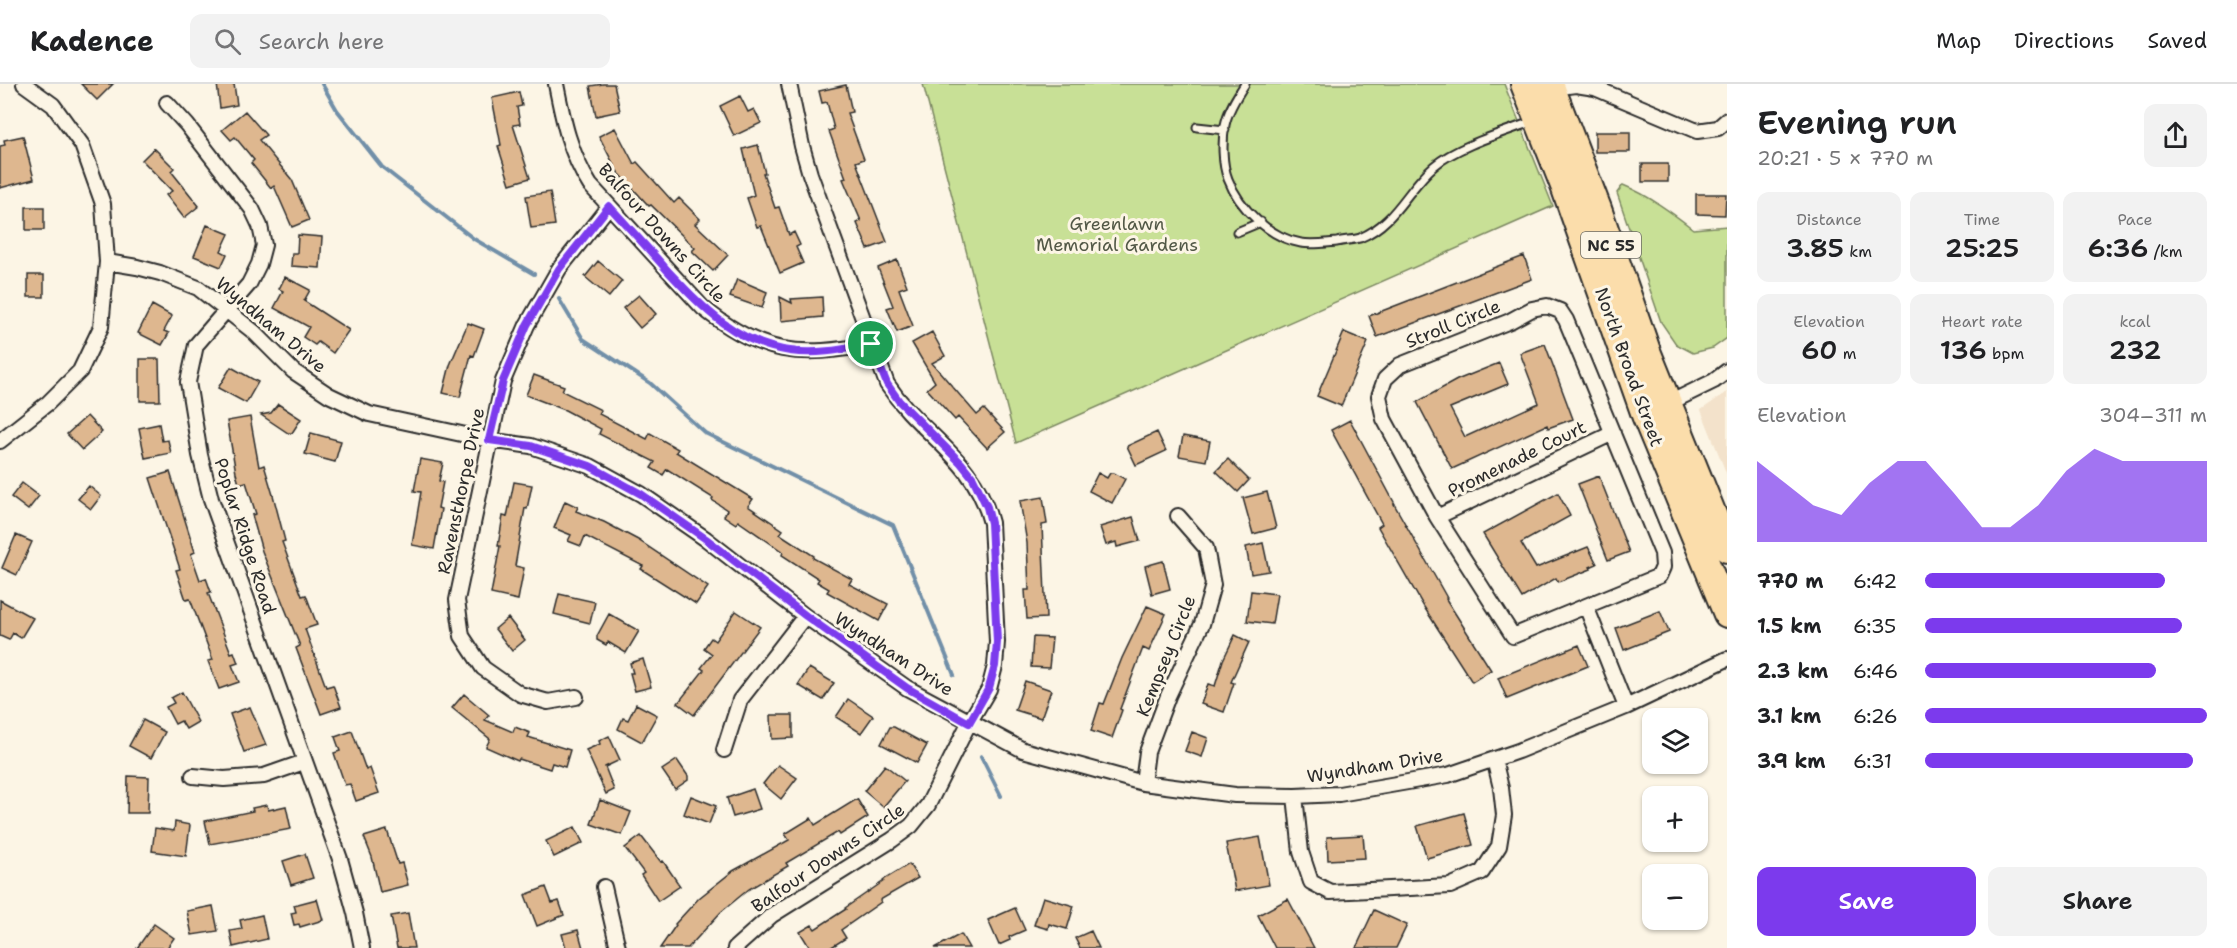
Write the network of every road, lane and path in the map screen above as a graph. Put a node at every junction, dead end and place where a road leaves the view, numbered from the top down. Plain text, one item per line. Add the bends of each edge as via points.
1 (24, 84) edge
2 (556, 84) edge
3 (789, 84) edge
4 (1245, 84) edge
5 (1524, 84) edge
6 (1551, 86) edge
7 (167, 103) dead end
8 (1538, 120) junction
9 (1727, 120) edge
10 (1197, 127) dead end
11 (1225, 130) junction
12 (609, 206) junction
13 (1261, 222) junction
14 (1237, 232) dead end
15 (107, 262) junction
16 (225, 311) junction
17 (871, 344) junction
18 (1727, 371) edge
19 (1656, 409) junction
20 (1613, 432) junction
21 (489, 440) junction
22 (0, 441) edge
23 (1179, 516) dead end
24 (1437, 517) junction
25 (1727, 549) edge
26 (1586, 606) junction
27 (1727, 614) edge
28 (806, 616) junction
29 (1727, 659) edge
30 (576, 697) dead end
31 (1626, 707) junction
32 (969, 723) junction
33 (724, 750) dead end
34 (1494, 759) junction
35 (304, 762) junction
36 (193, 776) dead end
37 (1143, 783) junction
38 (1295, 796) junction
39 (604, 887) dead end
40 (362, 948) edge
41 (618, 948) edge
42 (735, 948) edge

1 - 15 street via 53,105 82,145 104,204
2 - 12 street, Balfour Downs Circle via 571,150 590,185
3 - 17 street, Balfour Downs Circle via 810,174
4 - 11 lane via 1234,101
5 - 8 highway, North Broad Street / NC 55
6 - 9 street via 1595,88 1697,131 1718,128
6 - 19 highway, North Broad Street / NC 55 via 1598,209
7 - 16 street, Poplar Ridge Road via 252,209 260,226 264,245 259,264 249,284
8 - 13 lane via 1436,164 1395,213 1359,238 1300,243 1275,233
8 - 19 highway, North Broad Street / NC 55
10 - 11 lane
11 - 13 lane via 1228,179 1238,198
12 - 17 street, Balfour Downs Circle via 703,308 743,335 789,351 834,351
12 - 21 street, Ravensthorpe Drive via 559,269 527,325 503,381
13 - 14 lane
15 - 16 street, Wyndham Drive via 160,273 198,288
15 - 22 street via 101,327 80,371 48,403
16 - 21 street, Wyndham Drive via 254,332 293,371 329,396 369,414
16 - 35 street, Poplar Ridge Road via 196,345 189,382 200,455 211,499
17 - 32 street, Balfour Downs Circle via 887,384 899,401 961,463 987,507 997,642 995,666 989,688
18 - 19 street
19 - 25 highway, North Broad Street / NC 55
19 - 27 highway, North Broad Street / NC 55
20 - 24 street, Promenade Court
20 - 24 street, Stroll Circle via 1566,320 1553,308 1532,309 1400,365 1385,379 1379,396 1384,419
20 - 26 street, Stroll Circle via 1662,553 1663,567 1659,576
21 - 28 street, Wyndham Drive via 531,446 590,466 641,494
21 - 30 street, Ravensthorpe Drive via 457,600 462,636 483,668 520,694 548,702
23 - 37 street, Kempsey Circle via 1206,548 1213,585 1202,624 1147,752
24 - 26 street, Stroll Circle via 1513,636
26 - 31 street
28 - 32 street, Wyndham Drive via 907,688
28 - 33 street via 740,700
29 - 31 street, Wyndham Drive
31 - 34 street, Wyndham Drive
32 - 37 street, Wyndham Drive via 1023,750
32 - 42 street, Balfour Downs Circle via 941,783 912,826 772,915
34 - 38 street, Wyndham Drive via 1448,775 1339,794
34 - 38 street via 1504,815 1499,846 1482,872 1450,886 1330,892 1311,882 1300,852
35 - 36 street via 264,776
35 - 40 street, Poplar Ridge Road via 340,859
37 - 38 street, Wyndham Drive via 1235,795
39 - 41 street

